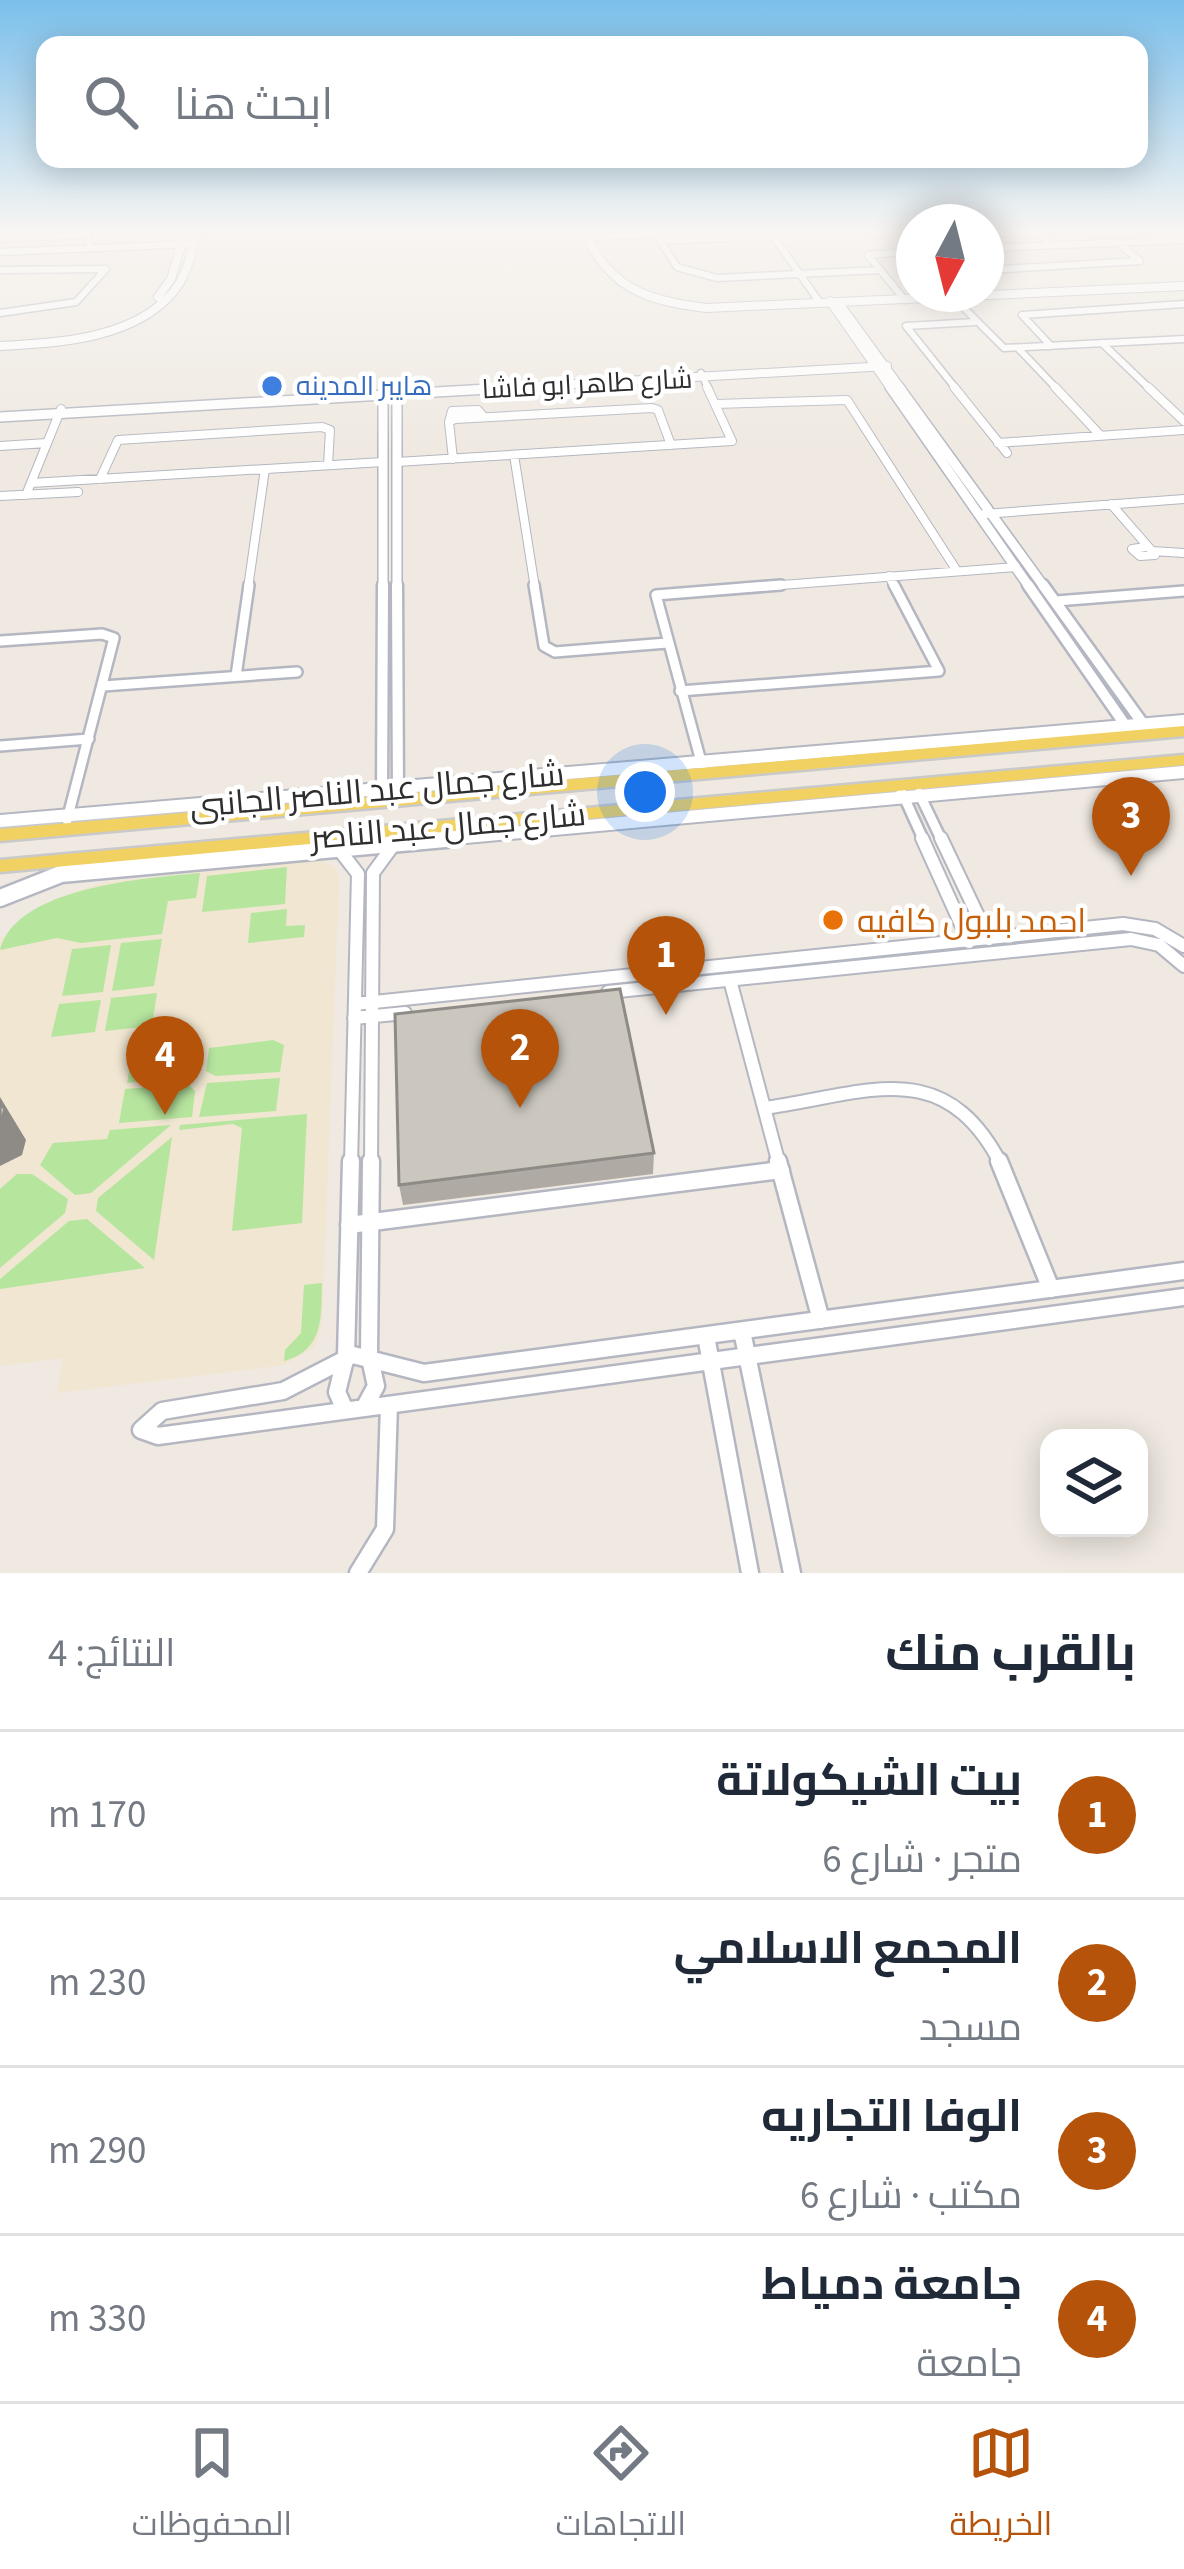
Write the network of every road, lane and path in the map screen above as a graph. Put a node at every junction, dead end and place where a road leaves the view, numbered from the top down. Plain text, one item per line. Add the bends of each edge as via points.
1 (48, 306) edge
2 (145, 306) edge
3 (154, 306) edge
4 (706, 306) edge
5 (769, 306) edge
6 (834, 306) edge
7 (1145, 306) edge
8 (966, 312) edge
9 (0, 313) edge
10 (975, 322) junction
11 (1184, 339) edge
12 (0, 344) edge
13 (1102, 344) junction
14 (1052, 346) junction
15 (1018, 348) junction
16 (881, 365) junction
17 (702, 375) junction
18 (397, 395) junction
19 (383, 396) junction
20 (716, 404) junction
21 (60, 411) junction
22 (0, 414) edge
23 (1184, 426) edge
24 (1101, 436) junction
25 (47, 443) junction
26 (998, 443) junction
27 (670, 445) junction
28 (0, 446) edge
29 (1007, 454) dead end
30 (514, 455) junction
31 (452, 459) junction
32 (383, 462) junction
33 (397, 462) junction
34 (328, 465) junction
35 (265, 469) junction
36 (100, 479) junction
37 (56, 481) junction
38 (31, 483) junction
39 (78, 492) dead end
40 (51, 493) junction
41 (26, 494) junction
42 (0, 496) edge
43 (1184, 499) edge
44 (1111, 504) junction
45 (993, 513) junction
46 (979, 514) junction
47 (1184, 553) edge
48 (1016, 567) junction
49 (957, 571) junction
50 (889, 576) junction
51 (1184, 591) edge
52 (1056, 601) junction
53 (0, 641) edge
54 (667, 643) junction
55 (298, 672) dead end
56 (236, 676) junction
57 (104, 686) junction
58 (680, 691) junction
59 (1184, 721) edge
60 (1138, 730) junction
61 (1184, 730) edge
62 (89, 739) junction
63 (0, 746) edge
64 (1184, 760) edge
65 (702, 766) junction
66 (1170, 770) edge
67 (632, 778) junction
68 (541, 787) junction
69 (910, 791) junction
70 (390, 793) junction
71 (656, 807) junction
72 (0, 821) edge
73 (550, 821) junction
74 (66, 822) junction
75 (0, 835) edge
76 (400, 843) junction
77 (297, 845) junction
78 (332, 849) junction
79 (0, 866) edge
80 (0, 898) edge
81 (981, 922) junction
82 (961, 924) junction
83 (988, 938) junction
84 (968, 940) junction
85 (1184, 946) edge
86 (995, 952) junction
87 (974, 955) junction
88 (1184, 966) edge
89 (665, 979) junction
90 (730, 980) junction
91 (372, 1009) junction
92 (355, 1011) junction
93 (764, 1108) junction
94 (781, 1170) junction
95 (370, 1222) junction
96 (350, 1225) junction
97 (1184, 1271) edge
98 (1051, 1289) junction
99 (1184, 1298) edge
100 (821, 1320) junction
101 (742, 1331) junction
102 (706, 1336) junction
103 (369, 1354) junction
104 (346, 1356) junction
105 (747, 1356) junction
106 (711, 1361) junction
107 (389, 1405) junction
108 (364, 1408) junction
109 (345, 1411) junction
110 (358, 1573) edge
111 (751, 1573) edge
112 (792, 1573) edge

1 - 9 street
2 - 12 street via 78,332
3 - 12 street via 71,338
4 - 5 street
6 - 16 street
7 - 14 street via 1022,314
8 - 10 street
10 - 15 street via 996,344
10 - 26 street via 906,327
11 - 13 street
13 - 14 street
13 - 23 street
14 - 15 street
15 - 24 street
16 - 17 street, شارع طاهر ابو فاشا
16 - 45 street
16 - 46 street
17 - 18 street, شارع طاهر ابو فاشا
17 - 20 street
17 - 21 street, شارع طاهر ابو فاشا
18 - 19 street, شارع طاهر ابو فاشا
18 - 33 street
19 - 21 street, شارع طاهر ابو فاشا
19 - 32 street
20 - 27 street via 733,441
20 - 49 street via 847,400
21 - 22 street, شارع طاهر ابو فاشا
21 - 25 street
23 - 24 street
24 - 26 street
25 - 28 street
25 - 38 street
26 - 29 street
27 - 30 street
27 - 31 street via 654,408 484,417 449,422
30 - 31 street
30 - 54 street via 544,646 555,652
31 - 33 street
32 - 34 street
32 - 70 street
33 - 70 street
34 - 35 street
34 - 36 street via 329,428 279,430 118,440
35 - 36 street
35 - 56 street
36 - 37 street
37 - 38 street
37 - 40 street
38 - 41 street
39 - 40 street
40 - 41 street
41 - 42 street
43 - 44 street
44 - 45 street
44 - 47 street via 1146,547 1132,549 1140,556
45 - 46 street
45 - 52 street
46 - 48 street
48 - 49 street
48 - 60 street
49 - 50 street
50 - 54 street via 659,593
50 - 58 street via 939,670
51 - 52 street
52 - 60 street
53 - 57 street via 112,636
54 - 58 street
55 - 56 street
56 - 57 street
57 - 62 street
58 - 65 street
59 - 60 main road
60 - 61 main road, شارع جمال عبد الناصر
60 - 65 main road, شارع جمال عبد الناصر
62 - 63 street
62 - 74 street
64 - 66 main road, شارع جمال عبد الناصر
65 - 67 main road, شارع جمال عبد الناصر
65 - 70 main road, شارع جمال عبد الناصر الجانبى
66 - 69 main road, شارع جمال عبد الناصر
67 - 68 main road, شارع جمال عبد الناصر
67 - 71 main road via 610,790 609,800
68 - 70 main road, شارع جمال عبد الناصر
68 - 73 main road via 585,799
69 - 71 main road, شارع جمال عبد الناصر
69 - 73 main road, شارع جمال عبد الناصر الجانبى
69 - 81 street
69 - 82 street
70 - 74 main road, شارع جمال عبد الناصر
71 - 73 main road, شارع جمال عبد الناصر
72 - 74 main road
73 - 76 main road, شارع جمال عبد الناصر الجانبى
73 - 77 main road, شارع جمال عبد الناصر
74 - 75 main road, شارع جمال عبد الناصر
76 - 78 main road, شارع جمال عبد الناصر الجانبى
76 - 91 street via 382,854 373,873
77 - 78 main road, شارع جمال عبد الناصر الجانبى
77 - 79 main road, شارع جمال عبد الناصر
77 - 80 main road, شارع جمال عبد الناصر الجانبى via 61,874
78 - 92 street via 348,856 358,874
81 - 82 street
81 - 83 street
82 - 84 street
83 - 84 street
83 - 85 street via 1131,924
83 - 86 street
84 - 87 street
84 - 89 street
86 - 87 street
86 - 88 street via 1131,939 1159,946
87 - 90 street
89 - 90 street
89 - 91 street
90 - 93 street
91 - 92 street
91 - 95 street
92 - 96 street
93 - 94 street
93 - 98 street via 922,1090 959,1102 985,1131
94 - 95 street
94 - 100 street
95 - 96 street
95 - 103 street
96 - 104 street
97 - 98 street
98 - 100 street
99 - 105 street
100 - 101 street
101 - 102 street
101 - 105 street
102 - 103 street via 424,1373 394,1370
102 - 106 street
103 - 104 street
103 - 108 street via 376,1386
104 - 109 street via 337,1392
104 - 109 street via 295,1388 159,1409 141,1430 158,1436
105 - 106 street
105 - 112 street
106 - 107 street
106 - 111 street
107 - 108 street
107 - 110 street via 385,1529
108 - 109 street

